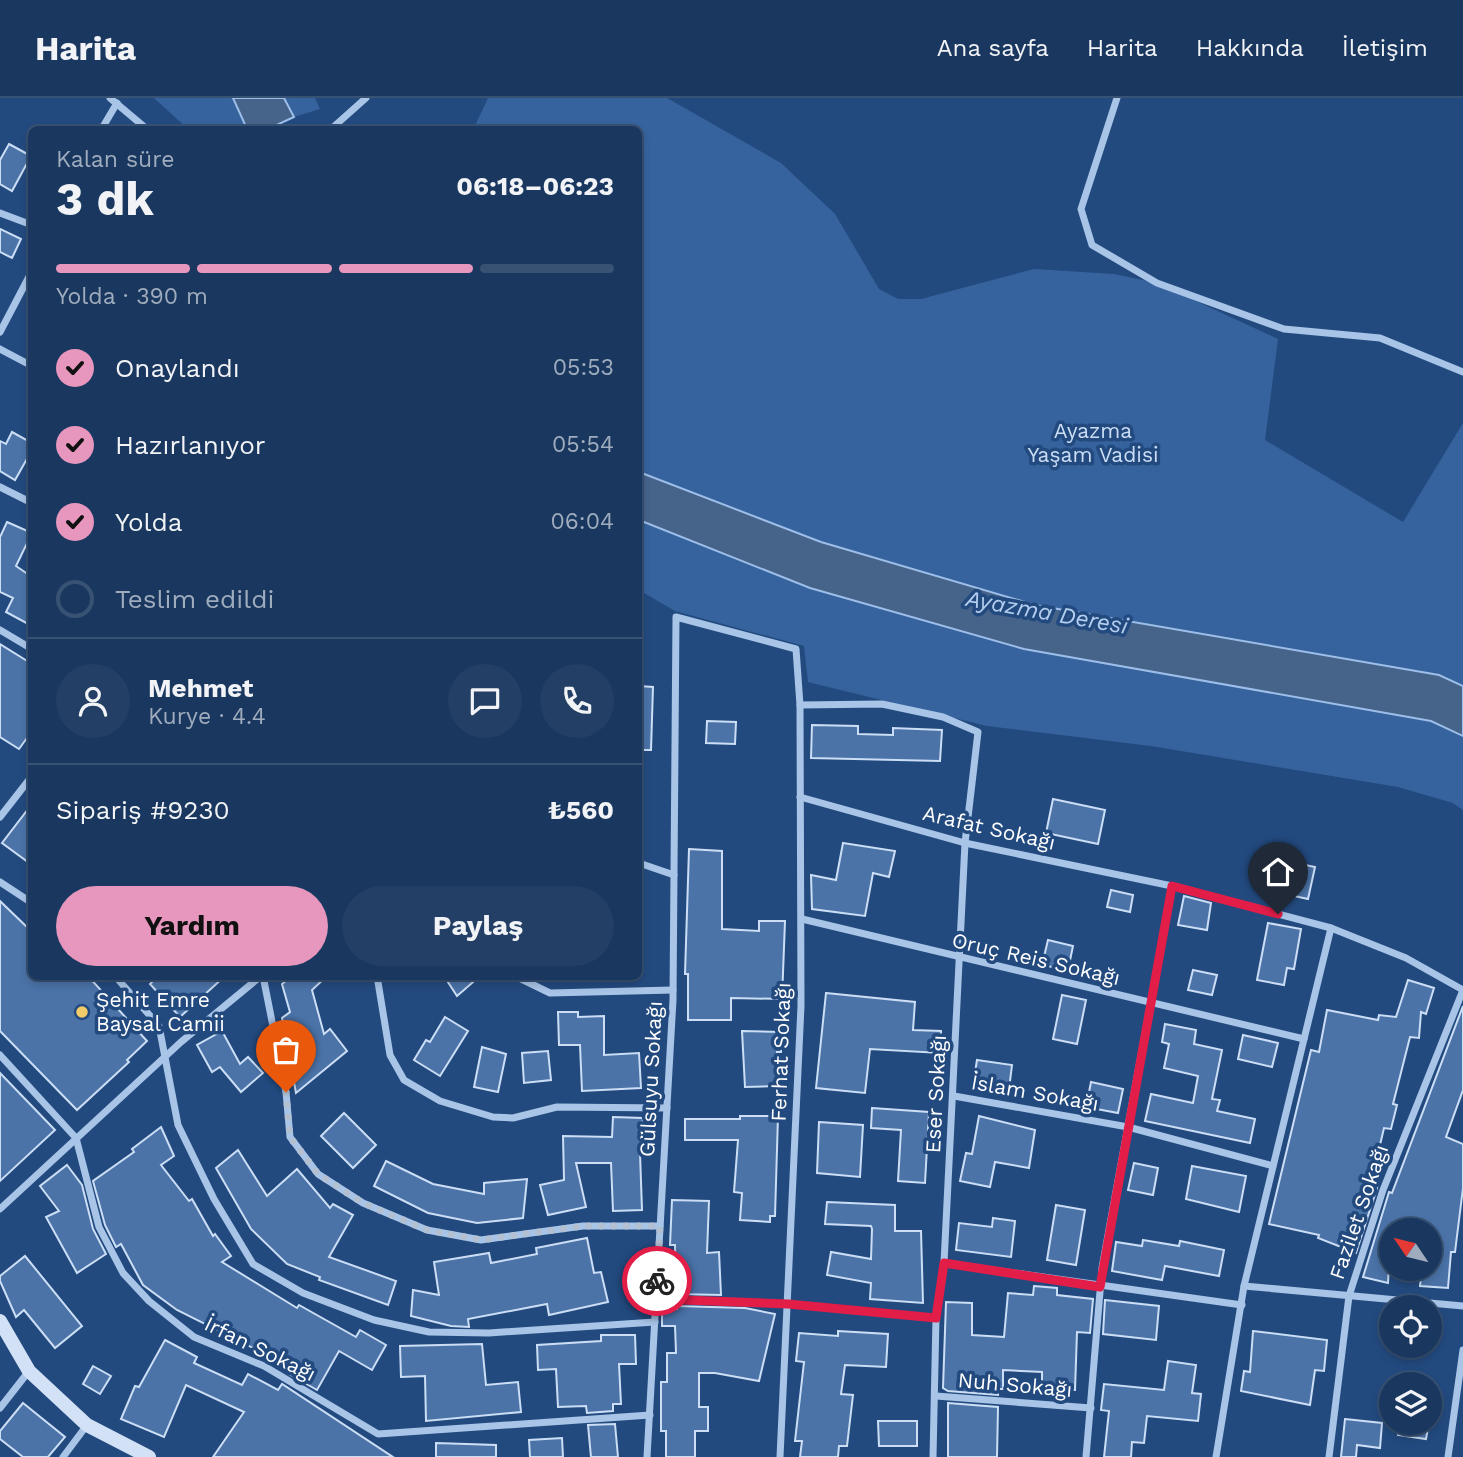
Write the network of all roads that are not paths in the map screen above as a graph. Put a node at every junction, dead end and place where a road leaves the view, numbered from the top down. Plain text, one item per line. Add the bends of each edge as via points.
1 (366, 98) edge
2 (1117, 98) edge
3 (114, 101) edge
4 (103, 126) edge
5 (143, 126) edge
6 (334, 126) edge
7 (0, 213) edge
8 (28, 224) edge
9 (28, 279) edge
10 (0, 332) edge
11 (0, 349) edge
12 (28, 364) edge
13 (1463, 372) edge
14 (0, 487) edge
15 (28, 501) edge
16 (0, 630) edge
17 (28, 647) edge
18 (796, 649) joint
19 (800, 705) junction
20 (28, 781) edge
21 (800, 797) junction
22 (0, 817) edge
23 (965, 844) junction
24 (642, 864) edge
25 (674, 875) junction
26 (0, 882) edge
27 (1172, 886) junction
28 (28, 900) edge
29 (802, 919) junction
30 (1331, 928) junction
31 (959, 959) junction
32 (119, 980) edge
33 (257, 980) edge
34 (263, 980) edge
35 (378, 980) edge
36 (523, 980) edge
37 (673, 990) junction
38 (1463, 990) edge
39 (1150, 1003) junction
40 (1304, 1039) junction
41 (0, 1055) edge
42 (164, 1058) junction
43 (954, 1096) junction
44 (667, 1108) junction
45 (1128, 1127) junction
46 (76, 1138) junction
47 (1273, 1166) junction
48 (0, 1209) edge
49 (660, 1226) junction
50 (944, 1263) junction
51 (1244, 1286) junction
52 (1100, 1287) junction
53 (1349, 1296) junction
54 (656, 1299) junction
55 (788, 1304) junction
56 (1242, 1305) junction
57 (1463, 1306) edge
58 (936, 1318) junction
59 (0, 1321) edge
60 (655, 1322) junction
61 (1463, 1350) edge
62 (1462, 1360) edge
63 (29, 1371) junction
64 (936, 1395) junction
65 (0, 1408) edge
66 (1091, 1408) junction
67 (650, 1415) junction
68 (87, 1425) junction
69 (63, 1457) edge
70 (149, 1457) edge
71 (647, 1457) edge
72 (780, 1457) edge
73 (933, 1457) edge
74 (1086, 1457) edge
75 (1216, 1457) edge
76 (1329, 1457) edge
77 (1448, 1457) edge

1 - 6 street
2 - 13 street via 1081,209 1092,245 1157,283 1284,329 1380,338
3 - 4 street
3 - 5 street
7 - 8 street
9 - 10 street
11 - 12 street
14 - 15 street
16 - 17 street
18 - 19 street, Ferhat Sokağı
18 - 25 street, Gülsuyu Sokağı via 676,617
19 - 21 street, Ferhat Sokağı
19 - 23 street, Eser Sokağı via 882,704 943,717 978,732
20 - 22 street
21 - 23 street, Arafat Sokağı
21 - 29 street, Ferhat Sokağı
23 - 27 street, Arafat Sokağı
23 - 31 street, Eser Sokağı
24 - 25 street
25 - 37 street, Gülsuyu Sokağı
26 - 28 street
27 - 30 street, Arafat Sokağı
27 - 39 street
29 - 31 street, Oruç Reis Sokağı
29 - 55 street, Ferhat Sokağı
30 - 38 street, Arafat Sokağı via 1406,958
30 - 40 street
31 - 39 street, Oruç Reis Sokağı
31 - 43 street, Eser Sokağı
32 - 42 street via 159,1026
33 - 42 street
34 - 49 street via 286,1092 290,1137 318,1174 363,1203 427,1230 481,1240 583,1226
35 - 44 street via 390,1055 404,1080 440,1101 493,1117 513,1118 557,1107
36 - 37 street via 550,993
37 - 44 street, Gülsuyu Sokağı
38 - 53 street, Fazilet Sokağı via 1383,1190
39 - 40 street, Oruç Reis Sokağı
39 - 45 street
40 - 47 street
41 - 46 street, İrfan Sokağı
42 - 46 street
42 - 60 street via 178,1125 214,1199 253,1264 303,1293 374,1320 429,1332 489,1333
43 - 45 street, İslam Sokağı
43 - 50 street, Eser Sokağı
44 - 49 street, Gülsuyu Sokağı
45 - 47 street, İslam Sokağı
45 - 52 street
46 - 48 street
46 - 67 street, İrfan Sokağı via 99,1227 123,1273 149,1301 194,1337 264,1366 378,1434
47 - 51 street
49 - 54 street, Gülsuyu Sokağı
50 - 52 street
50 - 58 street, Eser Sokağı
51 - 53 street
51 - 56 street
52 - 56 street
52 - 66 street
53 - 57 street
53 - 76 street, Fazilet Sokağı
54 - 55 street
54 - 60 street, Gülsuyu Sokağı
55 - 58 street
55 - 72 street, Ferhat Sokağı
56 - 75 street
58 - 64 street, Eser Sokağı
59 - 63 main road
60 - 67 street, Gülsuyu Sokağı
61 - 62 street
62 - 77 street
63 - 65 street
63 - 68 main road
64 - 66 street, Nuh Sokağı
64 - 73 street, Eser Sokağı
66 - 74 street
67 - 71 street, Gülsuyu Sokağı
68 - 69 street
68 - 70 main road

